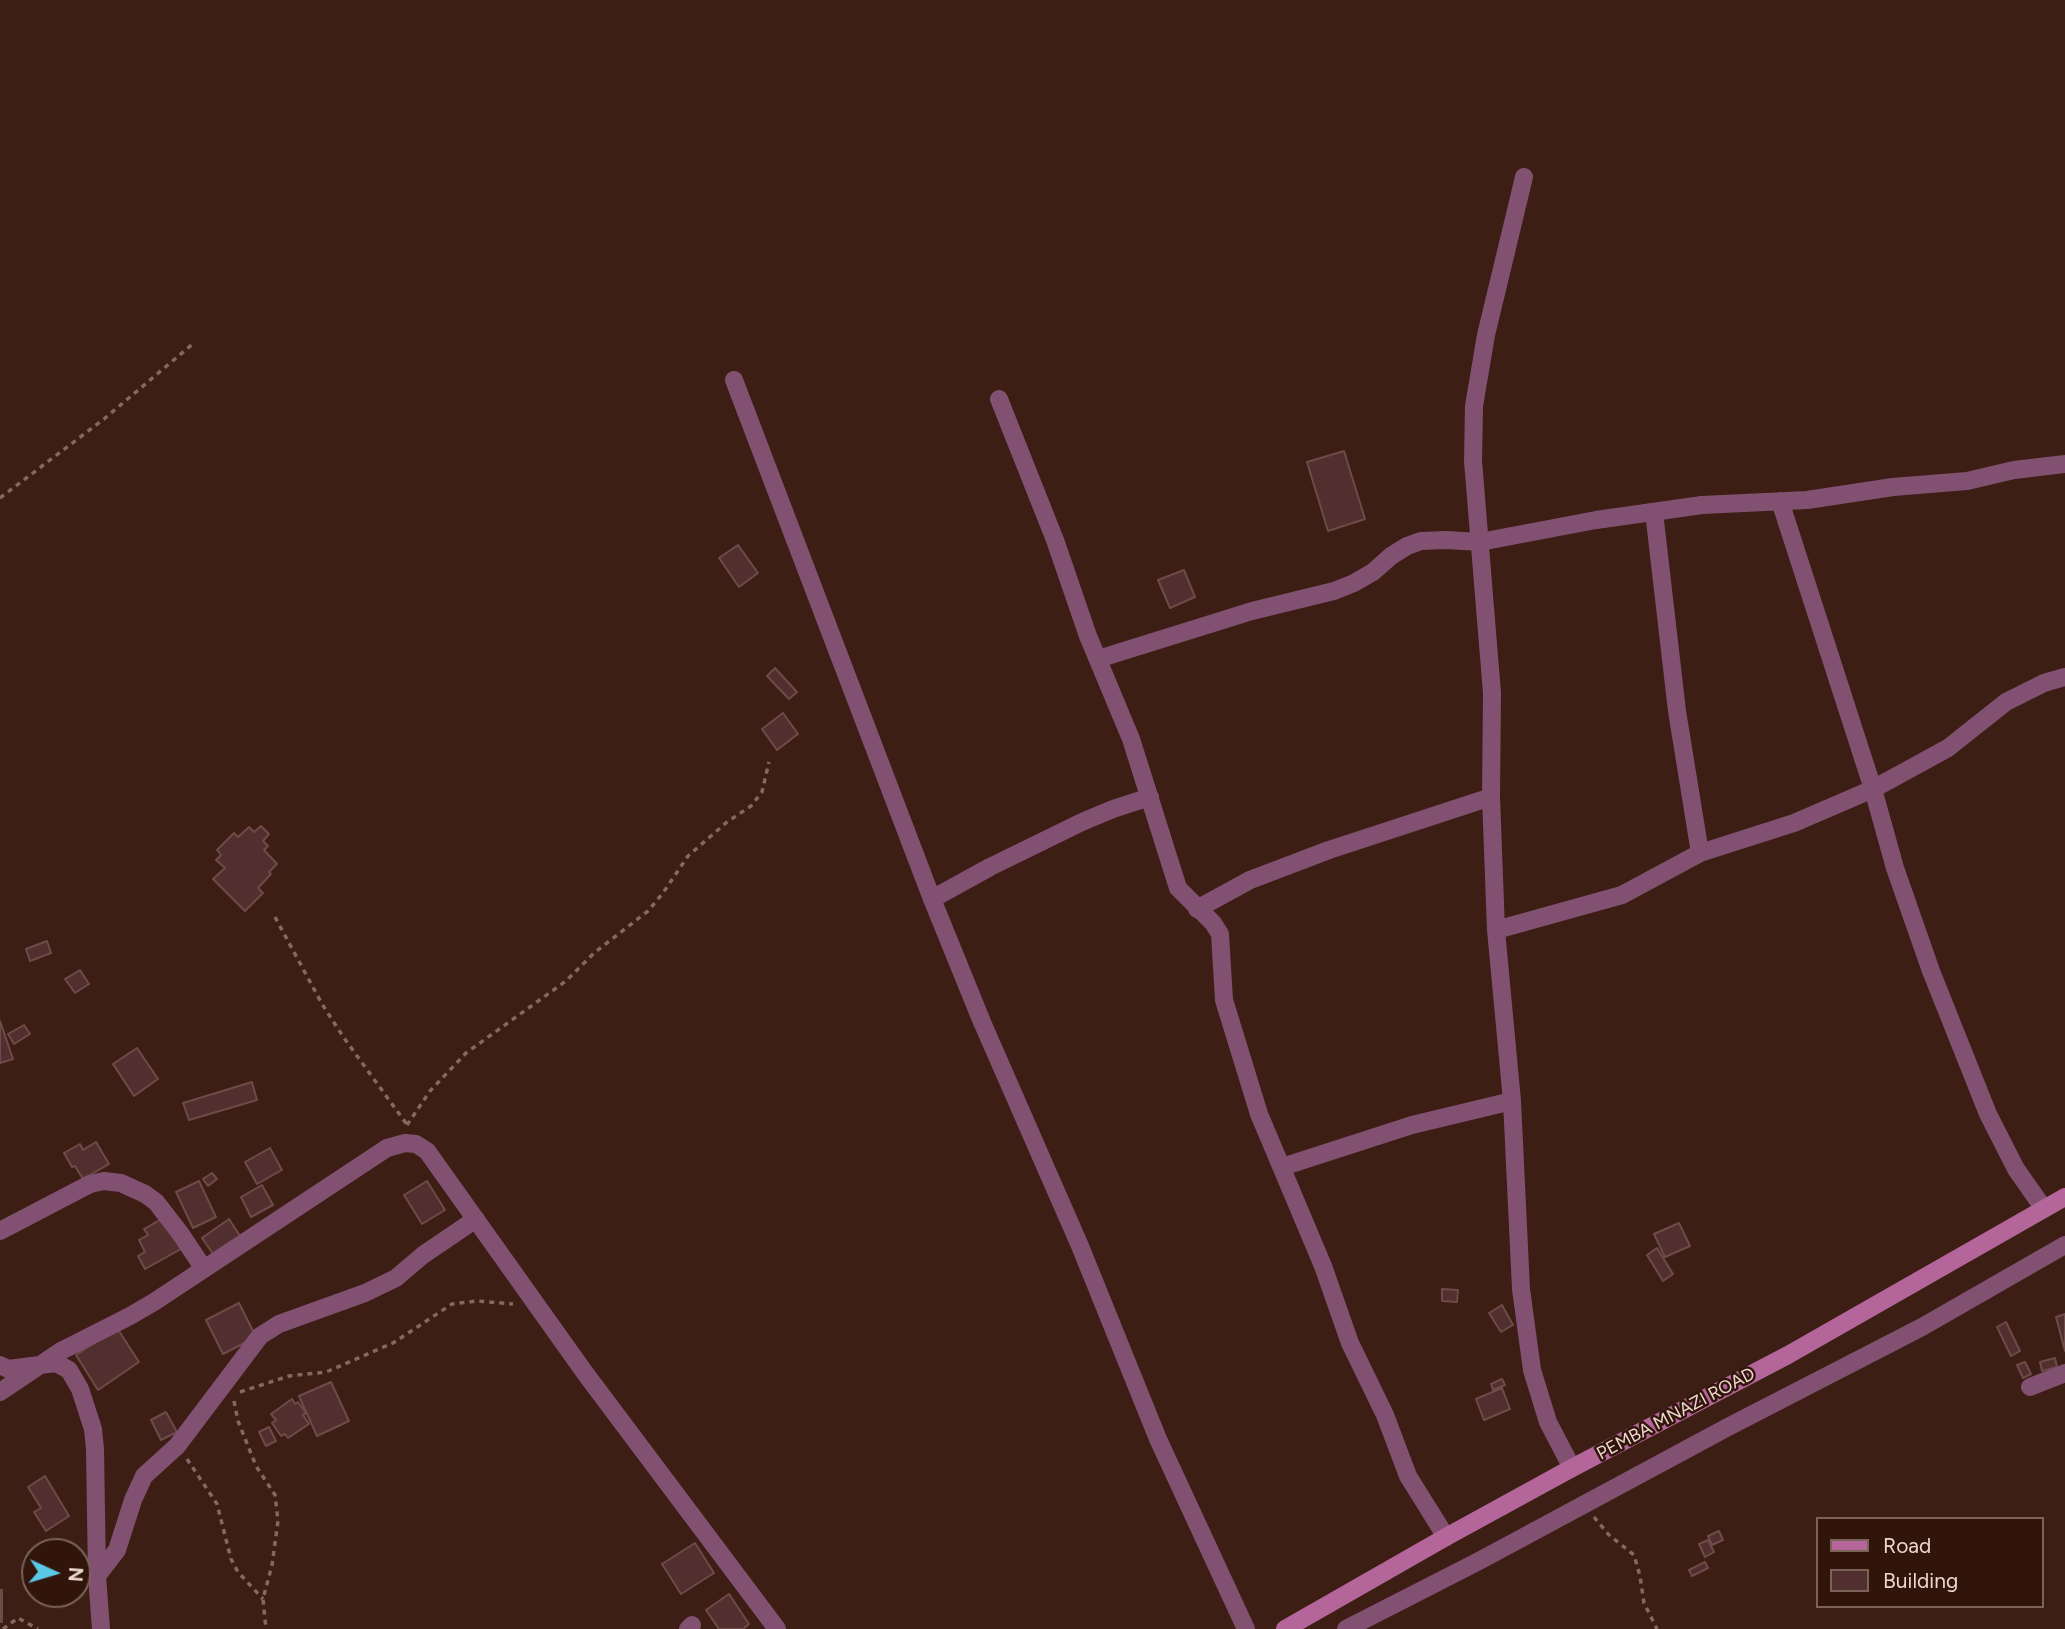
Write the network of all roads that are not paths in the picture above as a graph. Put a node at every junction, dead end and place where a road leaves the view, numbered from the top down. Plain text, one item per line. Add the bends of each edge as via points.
1 (1524, 177) dead end
2 (734, 380) dead end
3 (999, 399) dead end
4 (2065, 464) edge
5 (1780, 501) junction
6 (1654, 512) junction
7 (1480, 542) junction
8 (1098, 659) junction
9 (2065, 677) edge
10 (1873, 789) junction
11 (1150, 797) junction
12 (1491, 797) junction
13 (1700, 853) junction
14 (932, 899) junction
15 (1197, 908) junction
16 (1496, 930) junction
17 (1512, 1101) junction
18 (1282, 1167) junction
19 (2065, 1197) edge
20 (2044, 1209) junction
21 (476, 1219) junction
22 (0, 1231) edge
23 (2065, 1245) edge
24 (204, 1269) junction
25 (43, 1363) junction
26 (0, 1365) edge
27 (2065, 1373) edge
28 (2030, 1387) dead end
29 (0, 1392) edge
30 (1572, 1468) junction
31 (1446, 1537) junction
32 (97, 1576) junction
33 (101, 1629) edge
34 (777, 1629) edge
35 (1246, 1629) edge
36 (1285, 1629) edge
37 (1346, 1629) edge

1 - 7 street via 1486,335 1474,407
2 - 14 street
3 - 8 street
4 - 5 street via 1967,481
5 - 6 street
5 - 10 street
6 - 7 street
6 - 13 street via 1677,711
7 - 8 street via 1421,541 1334,591
7 - 12 street via 1492,693
8 - 11 street
9 - 10 street via 2006,702 1948,748
10 - 13 street via 1794,824
10 - 20 street via 1895,868 1966,1060 2016,1170
11 - 14 street via 1082,822
11 - 15 street via 1178,888
12 - 15 street via 1295,863
12 - 16 street
13 - 16 street via 1622,895
14 - 35 street via 1158,1439
15 - 18 street via 1220,934 1224,1000 1259,1114
16 - 17 street
17 - 18 street via 1412,1125
17 - 30 street via 1521,1289 1532,1370 1548,1422
18 - 31 street via 1408,1476
19 - 20 main road, PEMBA MNAZI ROAD
20 - 30 main road, PEMBA MNAZI ROAD via 1788,1355
21 - 24 street via 427,1151 405,1143 387,1148
21 - 32 street via 396,1278 279,1324 260,1336 177,1446 144,1476 117,1550
21 - 34 street
22 - 24 street via 90,1184 121,1183 156,1202
23 - 37 street via 1922,1327
24 - 25 street
25 - 26 street via 8,1369
25 - 29 street
25 - 32 street via 69,1370 93,1429
27 - 28 street
30 - 31 main road, PEMBA MNAZI ROAD
31 - 36 main road, PEMBA MNAZI ROAD
32 - 33 street

